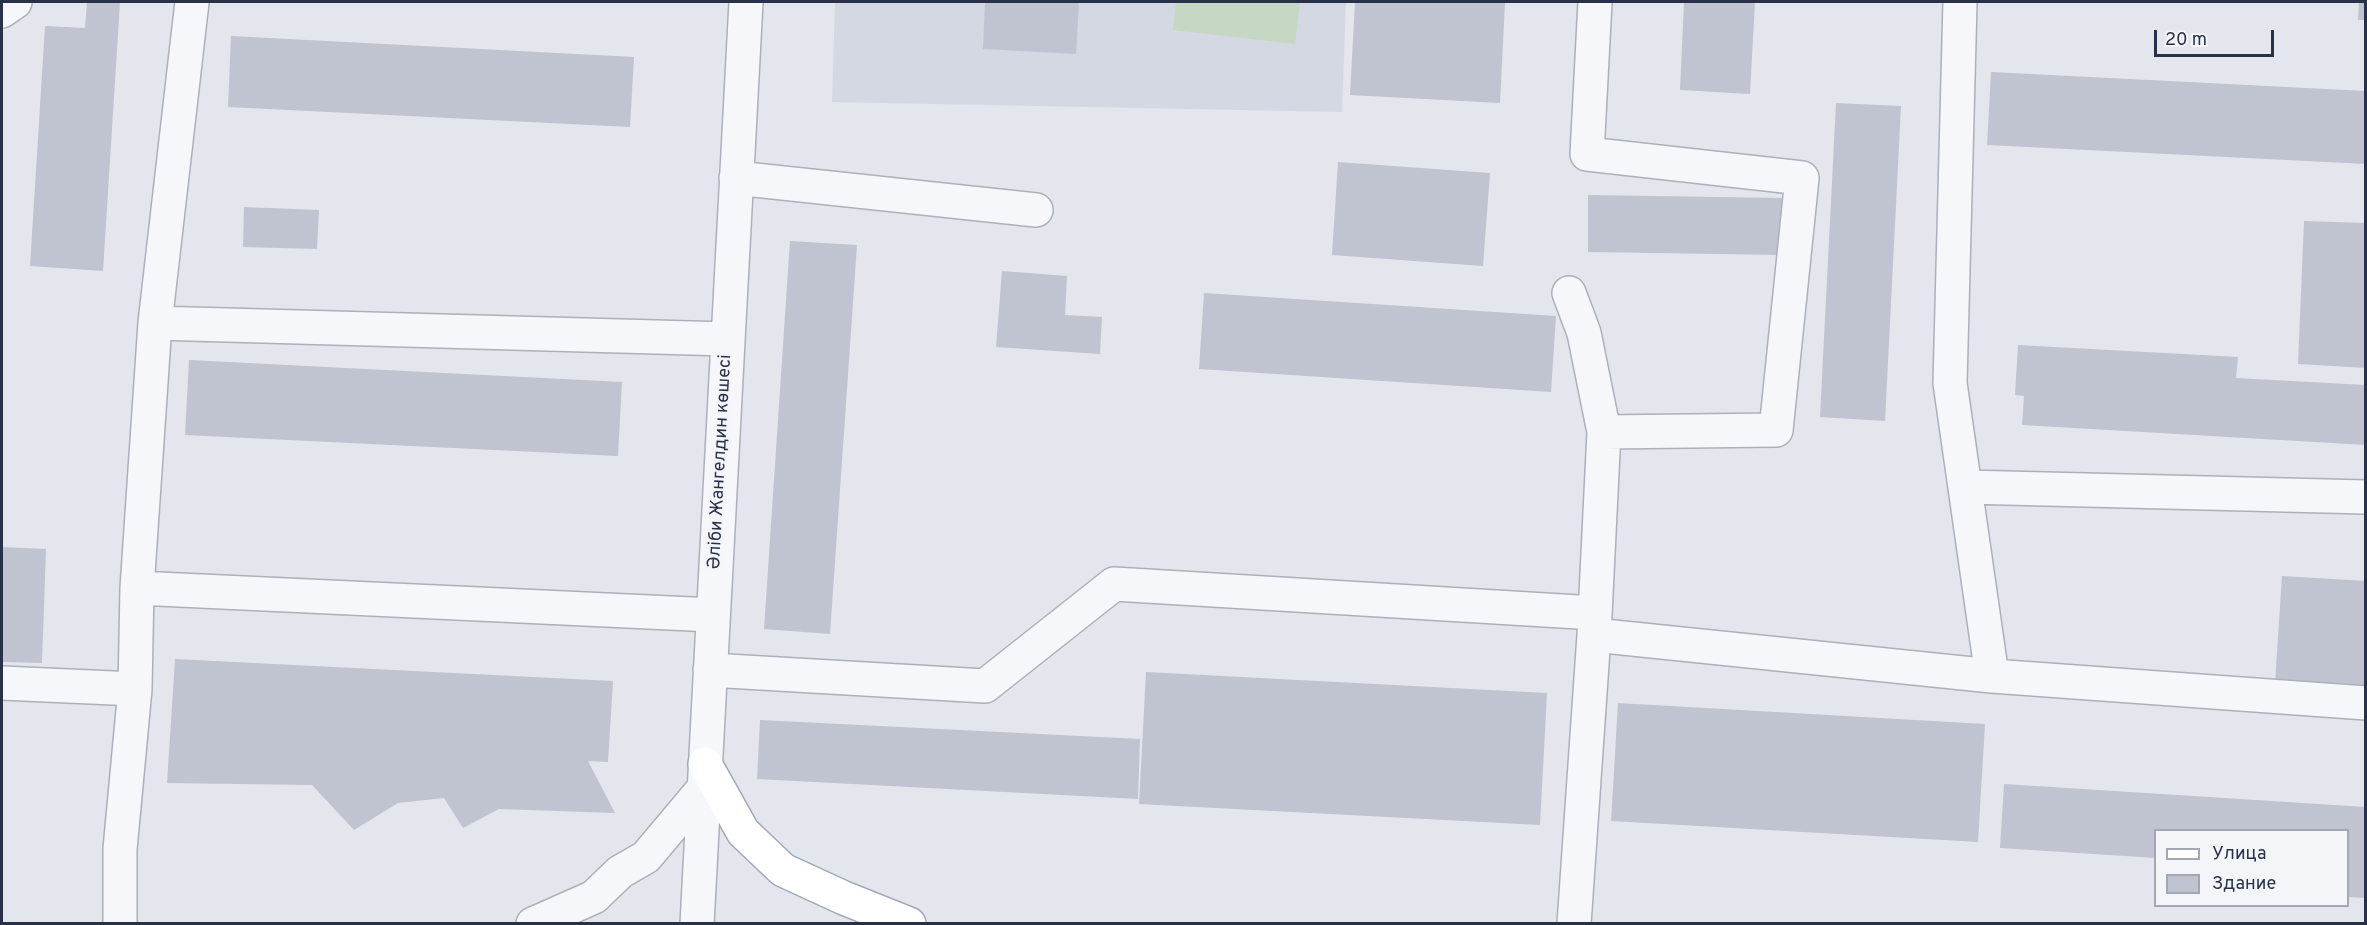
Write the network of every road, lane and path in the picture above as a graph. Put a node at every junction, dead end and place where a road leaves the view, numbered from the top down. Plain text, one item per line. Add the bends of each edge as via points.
1 (15, 2) edge
2 (192, 2) edge
3 (746, 2) edge
4 (1595, 2) edge
5 (1960, 2) edge
6 (2, 11) edge
7 (736, 178) junction
8 (1036, 210) dead end
9 (1569, 293) dead end
10 (155, 323) junction
11 (727, 339) junction
12 (1604, 432) junction
13 (1966, 487) junction
14 (2366, 497) edge
15 (137, 588) junction
16 (713, 615) junction
17 (1595, 624) junction
18 (710, 669) junction
19 (1992, 676) junction
20 (2, 683) edge
21 (135, 689) junction
22 (2366, 703) edge
23 (705, 776) junction
24 (120, 924) edge
25 (532, 924) edge
26 (697, 924) edge
27 (909, 924) edge
28 (1574, 924) edge

1 - 6 street
2 - 10 street
3 - 7 street, Әліби Жангелдин көшесі
4 - 12 street via 1587,154 1802,178 1776,430
5 - 13 street via 1950,383
7 - 8 street
7 - 11 street, Әліби Жангелдин көшесі
9 - 12 street via 1584,333
10 - 11 street
10 - 15 street
11 - 16 street, Әліби Жангелдин көшесі
12 - 17 street
13 - 14 street
13 - 19 street
15 - 16 street
15 - 21 street
16 - 18 street, Әліби Жангелдин көшесі
17 - 18 street via 1114,584 985,686
17 - 19 street
17 - 28 street
18 - 23 street, Әліби Жангелдин көшесі
19 - 22 street
20 - 21 street
21 - 24 street via 120,849
23 - 25 street via 646,857 620,872 594,897
23 - 26 street, Әліби Жангелдин көшесі
23 - 27 main road via 743,832 783,870

